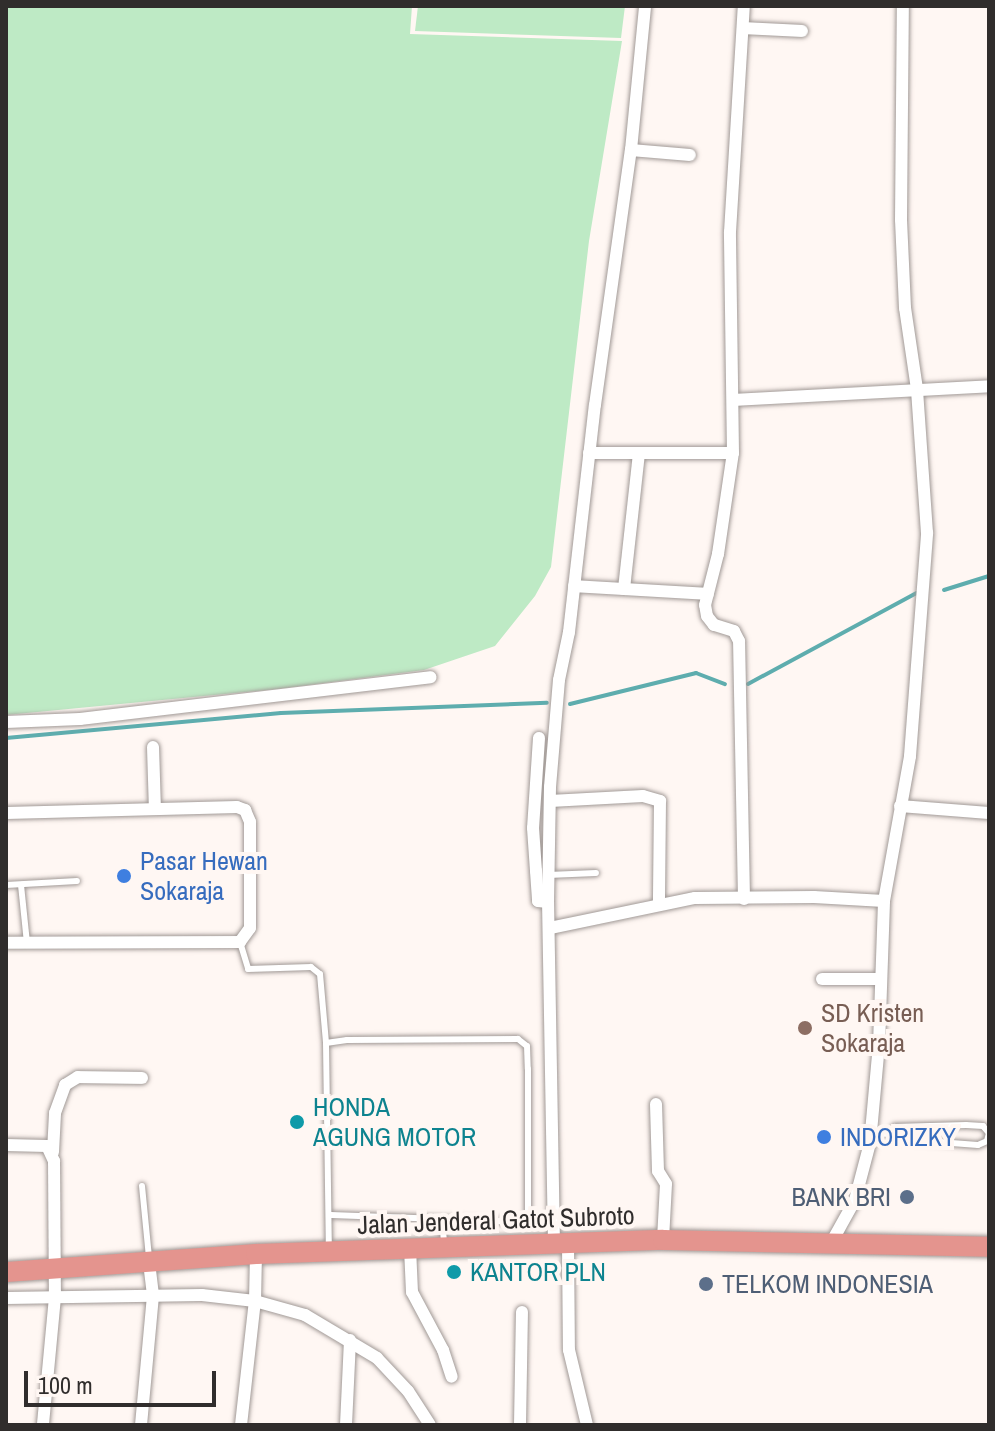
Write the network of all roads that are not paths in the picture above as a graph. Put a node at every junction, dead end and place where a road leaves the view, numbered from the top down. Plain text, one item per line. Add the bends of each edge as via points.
1 (645, 6) edge
2 (744, 6) edge
3 (903, 6) edge
4 (743, 28) junction
5 (802, 31) dead end
6 (631, 150) junction
7 (690, 155) dead end
8 (989, 386) edge
9 (917, 389) junction
10 (734, 400) junction
11 (589, 453) junction
12 (733, 453) junction
13 (639, 454) junction
14 (574, 586) junction
15 (624, 589) junction
16 (708, 594) junction
17 (430, 677) dead end
18 (6, 722) edge
19 (539, 738) dead end
20 (153, 747) dead end
21 (550, 801) junction
22 (900, 806) junction
23 (155, 809) junction
24 (6, 813) edge
25 (989, 813) edge
26 (596, 873) dead end
27 (548, 875) junction
28 (77, 881) dead end
29 (6, 885) edge
30 (21, 885) junction
31 (744, 899) junction
32 (884, 901) junction
33 (548, 902) junction
34 (659, 904) junction
35 (550, 928) junction
36 (240, 942) junction
37 (6, 943) edge
38 (27, 943) junction
39 (822, 979) dead end
40 (880, 979) junction
41 (326, 1043) junction
42 (142, 1078) dead end
43 (656, 1104) dead end
44 (872, 1133) junction
45 (890, 1134) junction
46 (6, 1145) edge
47 (53, 1152) junction
48 (142, 1186) dead end
49 (331, 1215) junction
50 (442, 1219) junction
51 (663, 1240) junction
52 (561, 1244) junction
53 (830, 1245) junction
54 (444, 1247) junction
55 (989, 1247) edge
56 (410, 1248) junction
57 (329, 1251) junction
58 (256, 1254) junction
59 (149, 1261) junction
60 (55, 1268) junction
61 (6, 1272) edge
62 (153, 1295) junction
63 (55, 1297) junction
64 (6, 1298) edge
65 (255, 1301) junction
66 (522, 1312) dead end
67 (350, 1340) junction
68 (452, 1377) dead end
69 (43, 1425) edge
70 (141, 1425) edge
71 (241, 1425) edge
72 (346, 1425) edge
73 (430, 1425) edge
74 (520, 1425) edge
75 (587, 1425) edge

1 - 6 street
2 - 4 street
3 - 9 street via 901,220 905,308
4 - 5 street
4 - 10 street via 730,232
6 - 7 street
6 - 11 street
8 - 9 street
9 - 10 street
9 - 22 street via 926,576 910,756
10 - 12 street
11 - 13 street
11 - 14 street
12 - 13 street
12 - 16 street
13 - 15 street
14 - 15 street
14 - 21 street via 559,680
15 - 16 street
16 - 31 street via 707,616 714,625 734,631 739,641
17 - 18 street via 80,719
19 - 33 street via 533,828 538,901
20 - 23 street
21 - 27 street
21 - 34 street via 643,796 660,801
22 - 25 street
22 - 32 street
23 - 24 street
23 - 36 street via 245,810 250,822 250,928
26 - 27 lane
27 - 33 street
28 - 30 lane
29 - 30 lane
30 - 38 lane
31 - 32 street
31 - 34 street
32 - 40 street
33 - 35 street
34 - 35 street
35 - 52 street
36 - 38 street
36 - 41 lane via 248,969 311,967 320,974
37 - 38 street
39 - 40 street
40 - 44 street
41 - 49 lane
41 - 50 lane via 518,1039 527,1046 528,1220
42 - 47 street via 78,1077 65,1085 55,1113
43 - 51 street via 658,1171 666,1184
44 - 45 lane
44 - 53 street via 855,1200
45 - 45 lane via 895,1127 966,1125 983,1126 989,1133 978,1145
46 - 47 street via 47,1146
47 - 60 street
48 - 59 lane
49 - 50 lane
49 - 57 lane
50 - 54 lane
51 - 52 highway, Jalan Jenderal Gatot Subroto
51 - 53 highway, Jalan Jenderal Gatot Subroto
52 - 54 highway, Jalan Jenderal Gatot Subroto
52 - 75 street via 569,1350
53 - 55 highway, Jalan Jenderal Gatot Subroto
54 - 56 highway, Jalan Jenderal Gatot Subroto
56 - 57 highway, Jalan Jenderal Gatot Subroto
56 - 68 street via 412,1292
57 - 58 highway, Jalan Jenderal Gatot Subroto
58 - 59 highway, Jalan Jenderal Gatot Subroto
58 - 65 street
59 - 60 highway, Jalan Jenderal Gatot Subroto
59 - 62 street
60 - 61 highway, Jalan Jenderal Gatot Subroto
60 - 63 street
62 - 63 street
62 - 65 street
62 - 70 street
63 - 64 street
63 - 69 street
65 - 67 street via 305,1315
65 - 71 street
66 - 74 street
67 - 72 street
67 - 73 street via 377,1358

